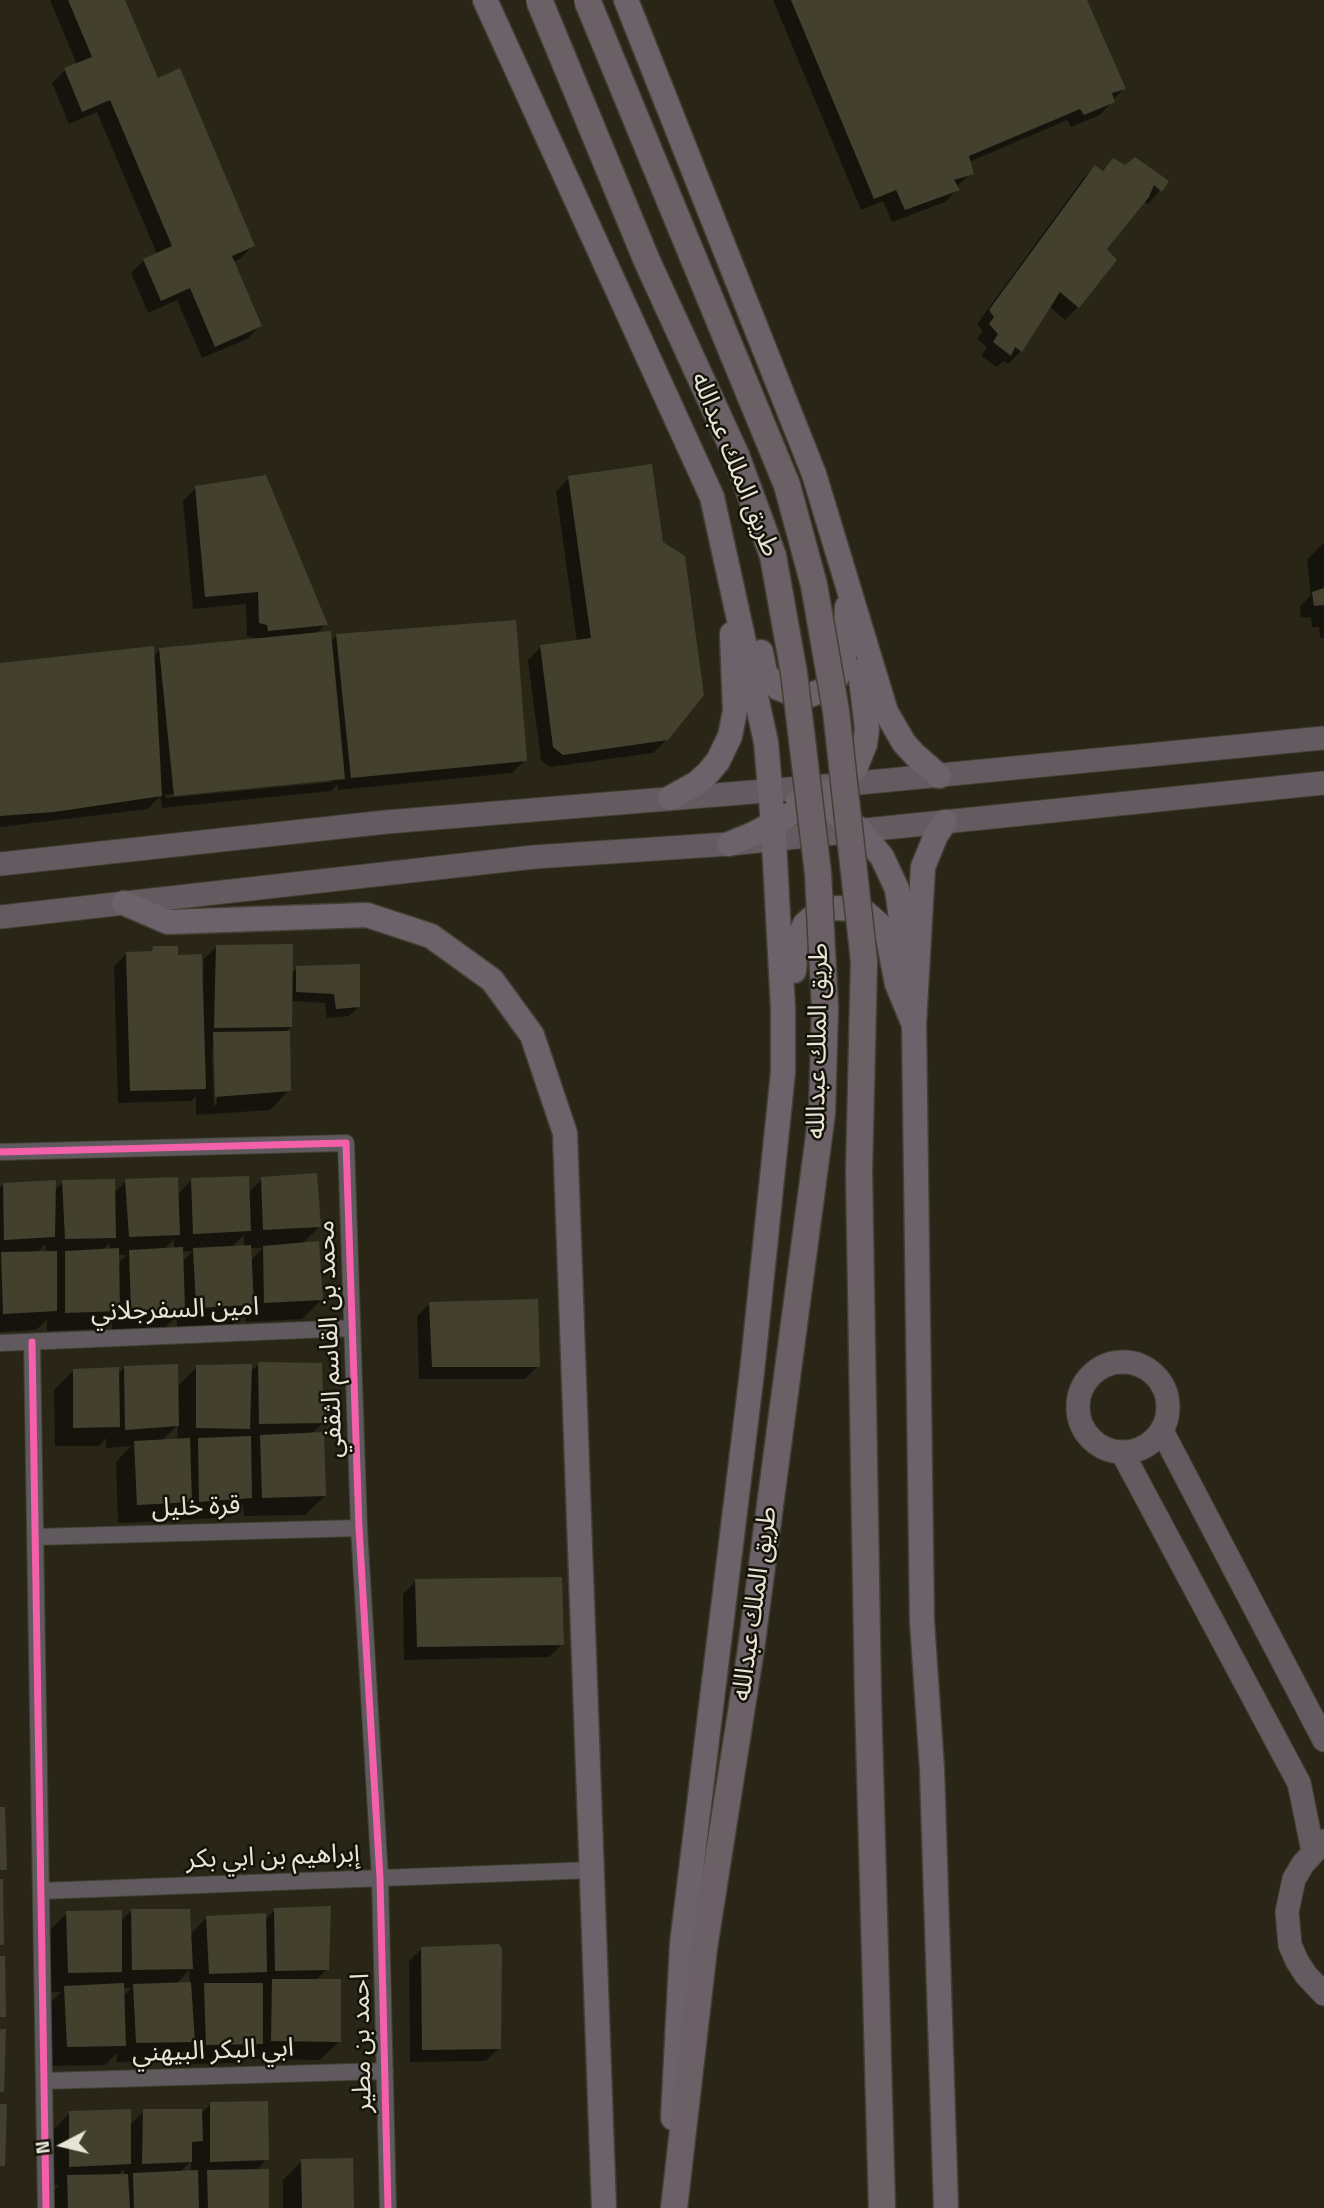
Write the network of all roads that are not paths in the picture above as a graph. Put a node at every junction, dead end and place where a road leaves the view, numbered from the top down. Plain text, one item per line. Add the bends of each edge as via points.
1 (485, 0) edge
2 (534, 0) edge
3 (539, 0) edge
4 (587, 0) edge
5 (626, 0) edge
6 (565, 60) junction
7 (729, 570) junction
8 (848, 586) junction
9 (1324, 738) edge
10 (939, 776) junction
11 (1324, 783) edge
12 (838, 785) junction
13 (770, 790) junction
14 (670, 798) junction
15 (810, 804) junction
16 (945, 822) junction
17 (860, 830) junction
18 (774, 831) junction
19 (729, 844) joint
20 (0, 864) edge
21 (124, 903) junction
22 (0, 917) edge
23 (783, 1008) junction
24 (914, 1024) junction
25 (0, 1152) edge
26 (352, 1328) junction
27 (32, 1342) junction
28 (0, 1343) edge
29 (1162, 1431) junction
30 (1122, 1452) junction
31 (359, 1528) junction
32 (35, 1537) junction
33 (1324, 1740) edge
34 (1319, 1846) edge
35 (592, 1870) junction
36 (380, 1878) junction
37 (41, 1891) junction
38 (1324, 1994) edge
39 (385, 2071) junction
40 (44, 2081) junction
41 (46, 2208) edge
42 (388, 2208) edge
43 (604, 2208) edge
44 (669, 2208) edge
45 (674, 2208) edge
46 (883, 2208) edge
47 (946, 2208) edge

1 - 7 main road via 712,498
2 - 6 main road
3 - 6 highway, طريق الملك عبدالله, bridge
4 - 46 highway, bridge via 787,485 814,585 836,711 864,961 859,1172
5 - 8 main road via 814,474
6 - 45 highway, طريق الملك عبدالله, bridge via 647,261 736,455 773,556 794,673 817,859 825,1008 822,1113 751,1649 704,1948
7 - 8 main road via 746,593 757,620 765,673 778,688 797,695 824,690 842,669
7 - 13 main road via 766,742
7 - 14 main road via 735,711 730,736 708,773
8 - 10 main road via 886,712 905,744
8 - 12 main road via 867,729 855,769
9 - 10 main road
10 - 12 main road
11 - 16 main road
12 - 13 main road
12 - 15 main road
13 - 14 main road
13 - 15 main road
13 - 18 main road
14 - 20 main road via 386,822
15 - 17 main road via 836,813
15 - 18 main road
16 - 17 main road
16 - 24 main road via 923,867
17 - 18 main road
17 - 24 main road via 882,857 897,889
18 - 19 main road
18 - 23 main road
19 - 21 main road via 534,857
21 - 22 main road
21 - 35 main road via 168,922 368,915 431,936 492,980 532,1035 565,1133
23 - 24 main road via 796,943 805,924 823,911 844,907 866,913 883,928 897,984
23 - 44 main road via 783,1072 752,1372 682,1944
24 - 47 main road via 922,1621 932,1769
25 - 26 street, محمد بن القاسم الثقفي via 346,1143
26 - 27 street, امين السفرجلاني
26 - 31 street, محمد بن القاسم الثقفي
27 - 28 street, امين السفرجلاني
27 - 32 street
29 - 30 main road via 1145,1447
29 - 30 main road via 1167,1396 1156,1376 1136,1363 1102,1367 1085,1383 1079,1417 1091,1438
29 - 33 main road
30 - 34 main road via 1299,1783
31 - 32 street, قرة خليل
31 - 36 street, محمد بن القاسم الثقفي
32 - 37 street
34 - 38 main road via 1294,1879 1287,1928 1297,1961
35 - 36 street, إبراهيم بن ابي بكر
35 - 43 main road
36 - 37 street, إبراهيم بن ابي بكر
36 - 39 street, احمد بن مطير
37 - 40 street
39 - 40 street, ابي البكر البيهني
39 - 42 street, احمد بن مطير
40 - 41 street

